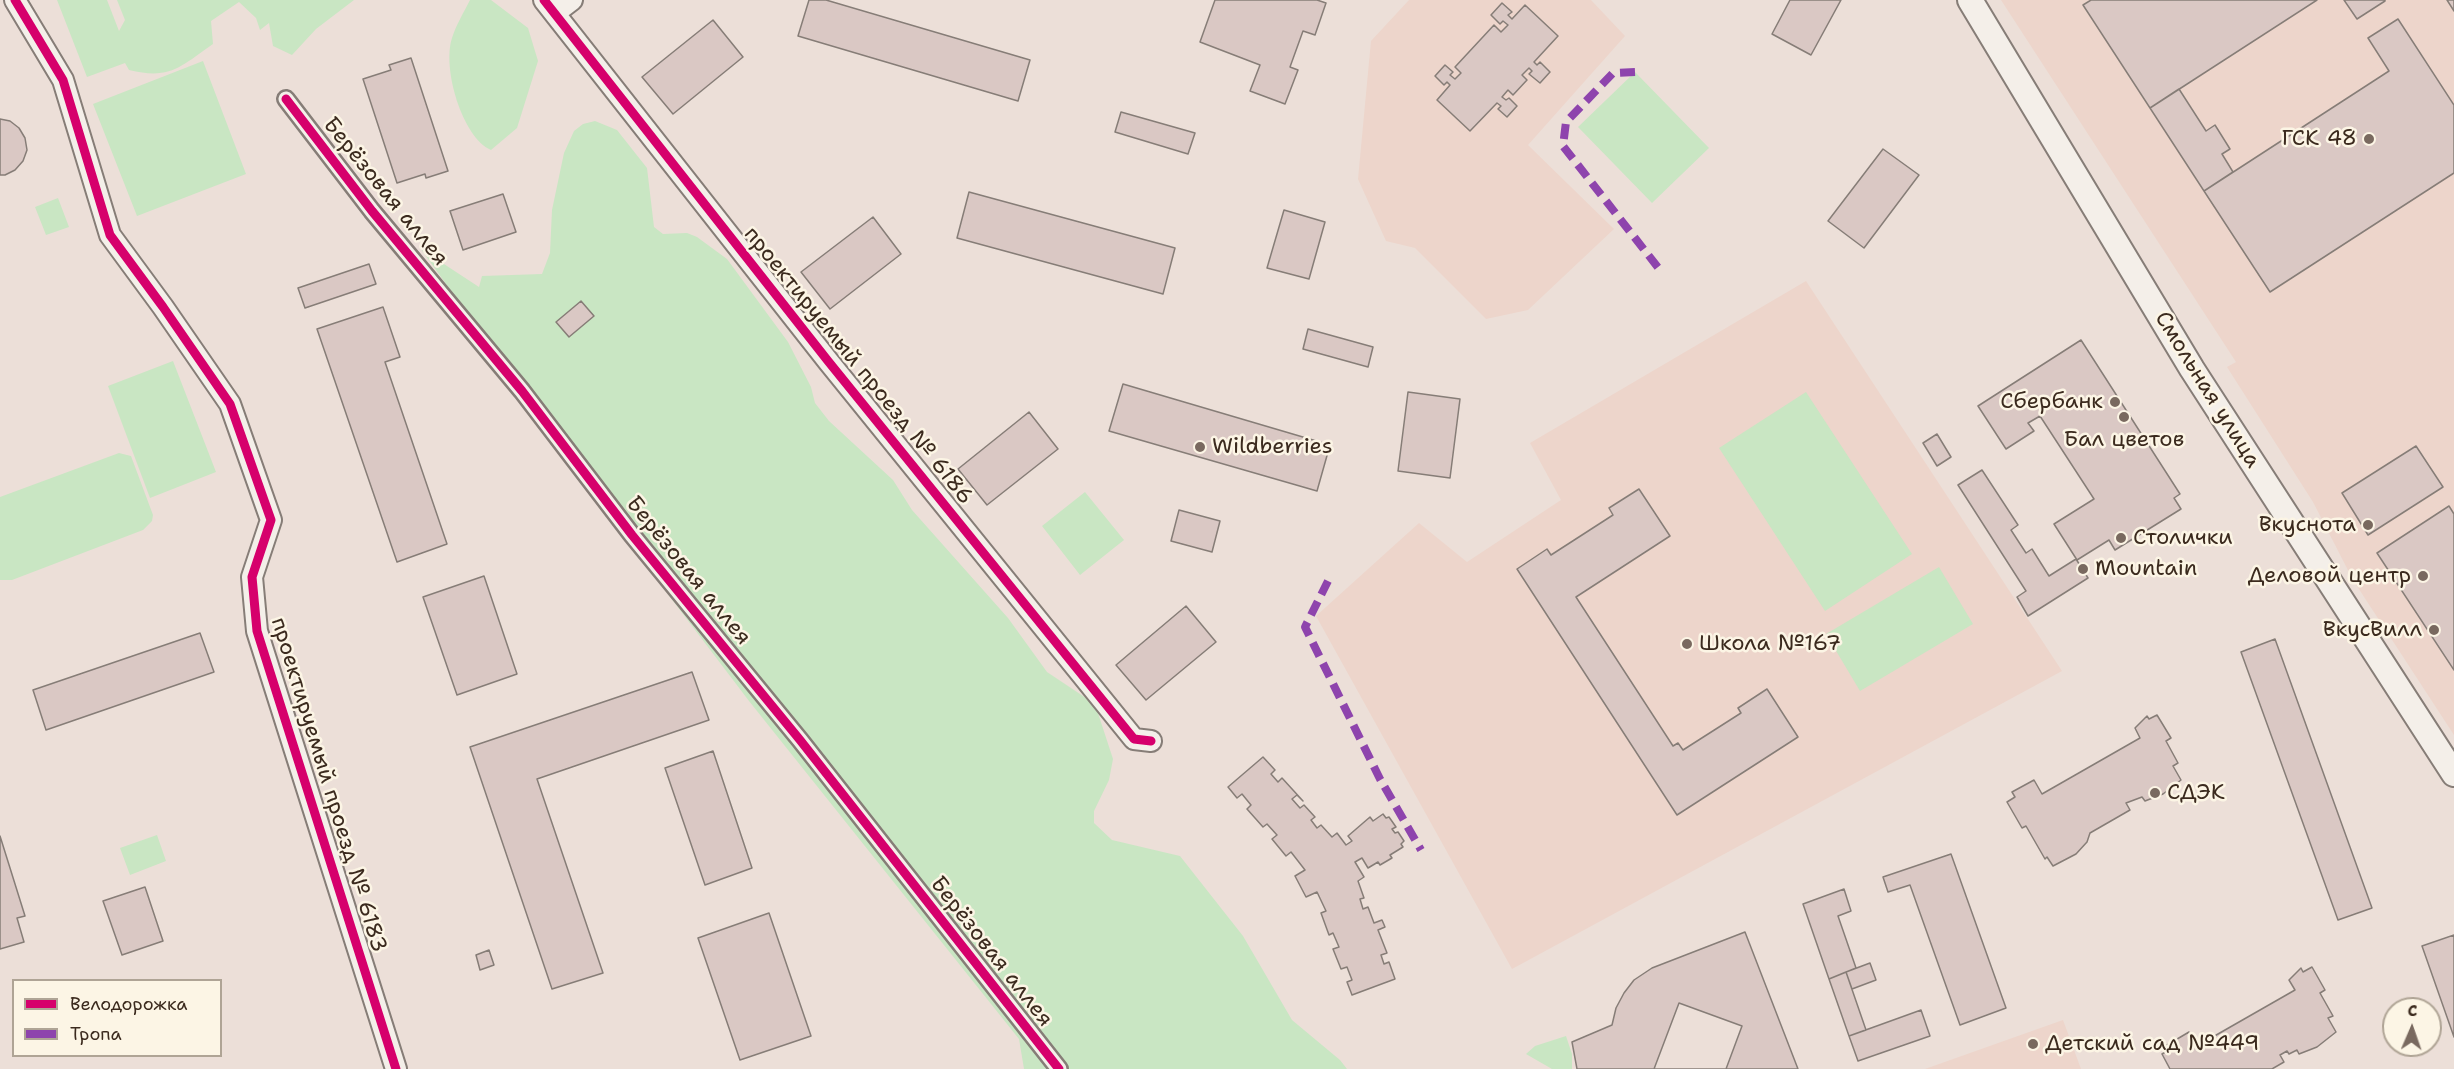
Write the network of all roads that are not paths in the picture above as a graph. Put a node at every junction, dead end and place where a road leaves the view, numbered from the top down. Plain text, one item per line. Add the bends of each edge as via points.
1 (15, 0) edge
2 (572, 0) edge
3 (1970, 0) edge
4 (550, 6) edge
5 (286, 99) dead end
6 (1151, 741) dead end
7 (2454, 774) edge
8 (396, 1069) edge
9 (1059, 1069) edge

1 - 8 street, проектируемый проезд № 6183 via 63,80 110,235 230,404 271,520 252,577 257,632
2 - 4 street
3 - 7 street, Смольная улица via 2192,369
4 - 6 street, проектируемый проезд № 6186 via 828,362 1134,739
5 - 9 street, Берёзовая аллея

